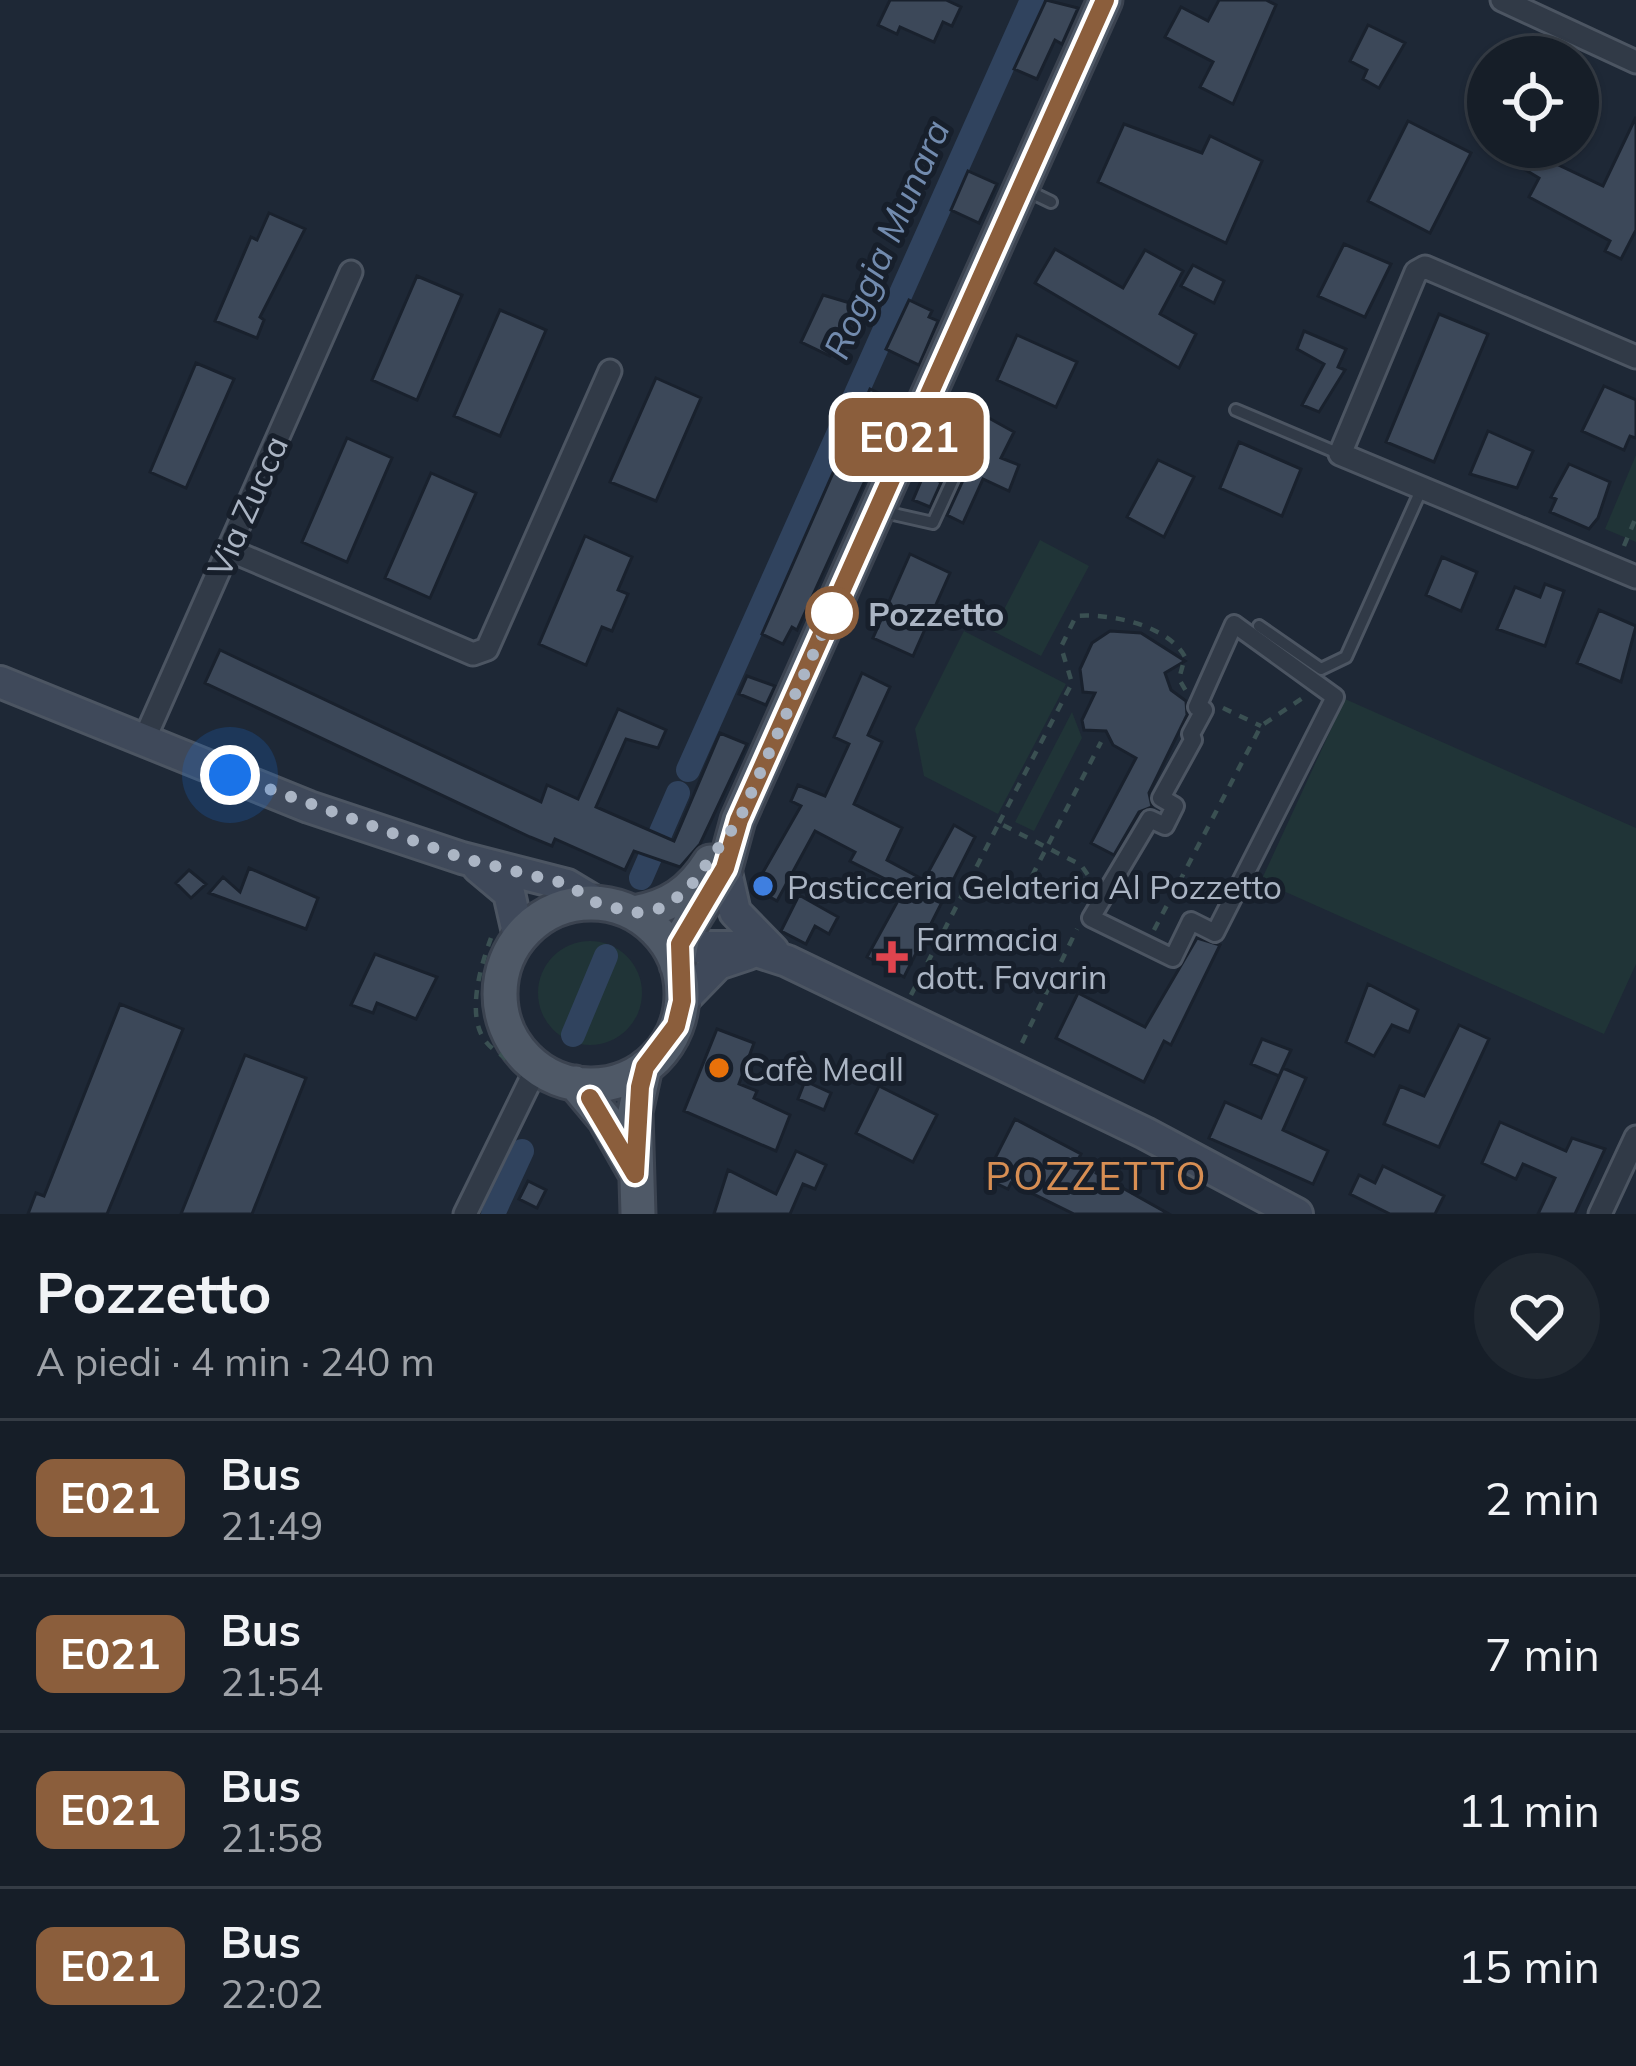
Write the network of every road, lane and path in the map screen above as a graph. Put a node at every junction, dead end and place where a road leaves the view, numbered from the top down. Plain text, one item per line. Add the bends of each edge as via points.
1 (1105, 0) edge
2 (1502, 0) edge
3 (1636, 62) edge
4 (351, 272) dead end
5 (1636, 357) edge
6 (610, 371) dead end
7 (1236, 410) dead end
8 (909, 438) junction
9 (1340, 454) junction
10 (1422, 488) junction
11 (877, 511) junction
12 (1636, 517) edge
13 (227, 550) junction
14 (1619, 556) dead end
15 (1636, 577) edge
16 (1259, 626) dead end
17 (0, 682) edge
18 (1319, 686) junction
19 (1201, 698) junction
20 (1261, 726) junction
21 (144, 740) junction
22 (1101, 742) dead end
23 (739, 820) junction
24 (998, 823) junction
25 (1046, 847) junction
26 (462, 858) junction
27 (725, 868) junction
28 (1032, 876) dead end
29 (1108, 885) junction
30 (597, 903) junction
31 (634, 913) junction
32 (1084, 916) dead end
33 (1152, 932) dead end
34 (507, 933) junction
35 (673, 948) junction
36 (774, 957) junction
37 (682, 1001) junction
38 (912, 1008) junction
39 (1017, 1054) dead end
40 (645, 1067) junction
41 (523, 1072) junction
42 (575, 1083) junction
43 (1636, 1138) edge
44 (635, 1174) junction
45 (466, 1214) edge
46 (638, 1214) edge
47 (1297, 1214) edge
48 (1600, 1214) edge

1 - 8 main road via 1036,195
2 - 3 street
4 - 13 street, Via Zucca
5 - 9 street via 1425,267 1416,272
6 - 13 street via 487,649 472,654
7 - 9 lane
8 - 11 main road
8 - 11 lane via 955,475 933,523
9 - 10 street
10 - 15 street
10 - 16 lane via 1346,657 1321,668
11 - 23 main road
12 - 14 path
13 - 21 street, Via Zucca
17 - 21 main road
18 - 19 street via 1234,624
18 - 20 path
18 - 29 street via 1335,697 1215,933 1191,921 1173,958 1091,918
19 - 20 path
19 - 24 path via 1180,686 1185,657 1169,640 1111,618 1076,616 1061,647 1072,683
19 - 29 street via 1193,740 1161,798 1175,806 1165,826 1150,819
20 - 33 path
21 - 26 main road
22 - 25 path
23 - 27 main road
23 - 31 main road via 686,892
24 - 25 path
24 - 38 path
25 - 28 path
25 - 29 path
26 - 30 main road via 567,884
26 - 34 main road via 509,893
27 - 35 main road
27 - 36 main road via 740,920
30 - 31 main road
30 - 34 main road via 568,905
31 - 35 main road
32 - 39 path
34 - 41 main road via 500,991
34 - 41 path via 477,976 477,1006 488,1043
35 - 36 main road
35 - 37 main road
36 - 37 main road via 718,964
36 - 38 main road
37 - 40 main road via 670,1038
38 - 47 main road
40 - 42 main road via 611,1082
40 - 44 main road
41 - 42 main road
41 - 45 street
42 - 44 main road
43 - 48 street
44 - 46 main road

